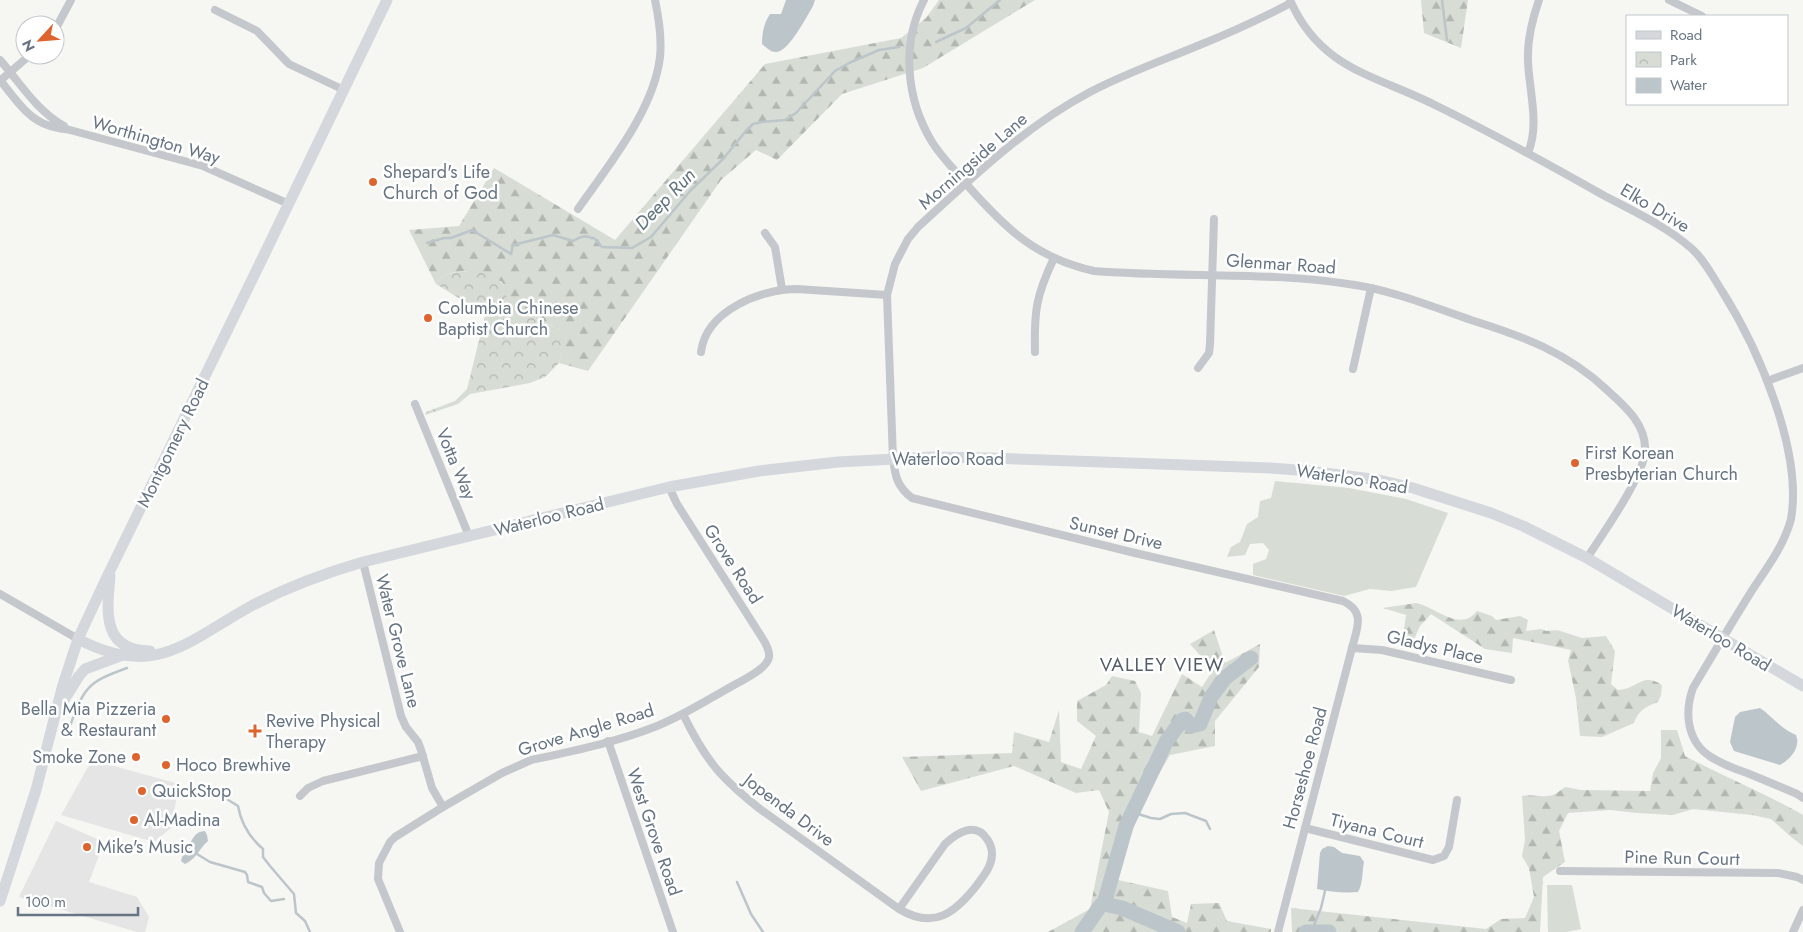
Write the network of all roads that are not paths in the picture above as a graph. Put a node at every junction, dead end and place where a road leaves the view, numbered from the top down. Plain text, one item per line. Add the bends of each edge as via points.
1 (71, 0) edge
2 (387, 0) edge
3 (655, 0) edge
4 (924, 0) edge
5 (1539, 0) edge
6 (1669, 0) edge
7 (1290, 2) edge
8 (215, 10) dead end
9 (63, 15) edge
10 (1700, 15) edge
11 (0, 60) edge
12 (18, 65) edge
13 (10, 72) junction
14 (0, 80) edge
15 (344, 90) junction
16 (70, 130) junction
17 (1528, 153) junction
18 (966, 183) junction
19 (288, 204) junction
20 (578, 209) dead end
21 (1214, 219) dead end
22 (765, 233) dead end
23 (1054, 258) junction
24 (1212, 275) junction
25 (1371, 288) junction
26 (782, 289) junction
27 (887, 294) junction
28 (701, 352) dead end
29 (1035, 352) dead end
30 (1198, 368) dead end
31 (1803, 368) edge
32 (1353, 369) dead end
33 (1770, 380) junction
34 (415, 404) dead end
35 (893, 458) junction
36 (669, 488) junction
37 (469, 536) junction
38 (1587, 558) junction
39 (363, 562) junction
40 (111, 570) junction
41 (0, 594) edge
42 (1356, 611) joint
43 (1722, 638) junction
44 (78, 639) junction
45 (1352, 648) junction
46 (175, 650) junction
47 (120, 656) junction
48 (770, 657) joint
49 (1511, 680) dead end
50 (1803, 686) edge
51 (57, 711) junction
52 (683, 714) junction
53 (608, 741) junction
54 (423, 756) junction
55 (300, 796) dead end
56 (1803, 798) edge
57 (1456, 800) dead end
58 (443, 807) junction
59 (1305, 828) junction
60 (1560, 871) dead end
61 (1803, 880) edge
62 (0, 901) edge
63 (899, 909) junction
64 (1803, 910) edge
65 (400, 932) edge
66 (673, 932) edge
67 (1278, 932) edge
68 (1793, 932) edge

1 - 9 street
2 - 15 main road, Montgomery Road
3 - 20 street via 660,59 653,86 632,129
4 - 18 street, Glenmar Road via 910,49 911,88 916,108 933,143
5 - 17 street via 1528,43 1534,135
6 - 10 street
7 - 17 street, Elko Drive via 1311,36 1337,60 1422,98
7 - 18 street, Morningside Lane via 1235,30 1090,92 1031,128
8 - 15 street via 257,31 289,64
11 - 13 street, Worthington Way
12 - 13 street
13 - 14 street
13 - 16 street, Worthington Way via 46,114
14 - 16 street, Worthington Way via 39,121
15 - 19 main road, Montgomery Road
16 - 19 street, Worthington Way via 203,166
17 - 33 street, Elko Drive via 1666,230 1694,250 1728,300
18 - 23 street, Glenmar Road via 1018,237
18 - 27 street, Morningside Lane via 908,239 894,264
19 - 40 main road, Montgomery Road
21 - 24 street
22 - 26 street via 775,247
23 - 24 street, Glenmar Road via 1094,271
23 - 29 street via 1038,297
24 - 25 street, Glenmar Road via 1294,278
24 - 30 street via 1209,353
25 - 32 street
25 - 38 street, Glenmar Road via 1522,336 1577,366 1599,382 1635,418 1644,441 1641,466
26 - 27 street
26 - 28 street via 753,297 726,313 706,333
27 - 35 street, Morningside Lane
31 - 33 street
33 - 43 street, Elko Drive via 1789,441 1795,502 1787,533
34 - 37 street, Votta Way
35 - 36 main road, Waterloo Road via 759,471
35 - 38 main road, Waterloo Road via 1262,468 1345,475 1413,488 1491,513
35 - 42 street, Sunset Drive via 898,484 912,498 1343,601
36 - 37 main road, Waterloo Road
36 - 48 street, Grove Road via 761,636
37 - 39 main road, Waterloo Road
38 - 43 main road, Waterloo Road
39 - 46 main road, Waterloo Road via 281,592
39 - 54 street, Water Grove Lane via 401,716
40 - 44 main road, Montgomery Road
40 - 46 main road via 107,617 115,635 137,650
41 - 44 street
42 - 45 street, Horseshoe Road via 1358,624
43 - 50 main road, Waterloo Road
43 - 56 street, Elko Drive via 1688,701 1689,727 1695,740 1702,750 1723,764
44 - 47 main road, Waterloo Road
44 - 51 main road, Montgomery Road
45 - 49 street, Gladys Place via 1382,650
45 - 59 street, Horseshoe Road
46 - 47 main road, Waterloo Road via 147,656
47 - 51 main road via 85,669
48 - 52 street, Grove Angle Road via 761,669
51 - 62 main road, Montgomery Road via 36,790
52 - 53 street, Grove Angle Road via 639,733
52 - 63 street, Jopenda Drive via 707,756 739,792
53 - 58 street, Grove Angle Road via 524,763
53 - 66 street, West Grove Road
54 - 55 street via 316,783
54 - 58 street, Water Grove Lane via 432,788
57 - 59 street, Tiyana Court via 1449,847 1444,856 1433,860
58 - 65 street, Grove Angle Road via 395,837 379,863 380,888
59 - 67 street, Horseshoe Road
60 - 61 street, Pine Run Court via 1778,873
63 - 63 street, Jopenda Drive via 910,916 931,919 961,904 991,861 992,853 986,837 973,830 952,837
64 - 68 street

